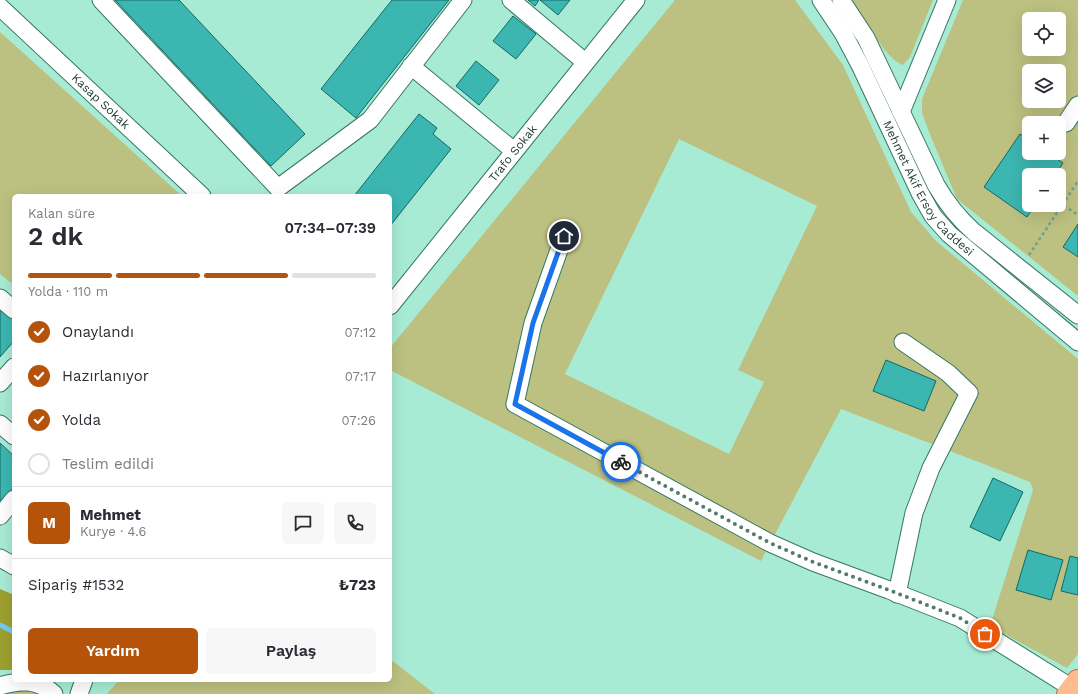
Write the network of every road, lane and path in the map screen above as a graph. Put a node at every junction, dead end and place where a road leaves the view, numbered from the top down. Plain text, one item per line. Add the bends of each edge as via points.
1 (101, 0) edge
2 (464, 0) edge
3 (511, 0) edge
4 (636, 0) edge
5 (821, 0) edge
6 (842, 0) edge
7 (946, 0) edge
8 (0, 7) edge
9 (585, 62) junction
10 (411, 66) junction
11 (1078, 105) edge
12 (901, 112) junction
13 (1066, 123) dead end
14 (514, 151) junction
15 (1078, 181) edge
16 (200, 194) edge
17 (1066, 198) edge
18 (1066, 207) edge
19 (1057, 212) edge
20 (1078, 215) edge
21 (564, 236) dead end
22 (1020, 268) junction
23 (0, 298) edge
24 (392, 304) edge
25 (12, 308) edge
26 (1078, 314) edge
27 (903, 342) dead end
28 (1078, 342) edge
29 (12, 369) edge
30 (0, 383) edge
31 (0, 424) edge
32 (12, 434) edge
33 (12, 501) edge
34 (0, 516) edge
35 (0, 558) edge
36 (12, 565) edge
37 (897, 594) junction
38 (13, 682) edge
39 (25, 682) edge
40 (43, 682) edge
41 (83, 682) edge
42 (34, 683) junction
43 (0, 686) edge
44 (1074, 689) edge
45 (54, 694) edge
46 (79, 694) edge

1 - 10 street via 278,188 370,120
2 - 10 street
3 - 9 street
4 - 9 street, Trafo Sokak
5 - 28 street, Mehmet Akif Ersoy Caddesi via 860,65 933,216 948,234
6 - 12 street, Mehmet Akif Ersoy Caddesi via 866,38
7 - 12 street
8 - 16 street, Kasap Sokak
9 - 14 street, Trafo Sokak
10 - 14 street
11 - 13 street
12 - 22 street, Mehmet Akif Ersoy Caddesi via 948,205 974,232
14 - 24 street, Trafo Sokak
15 - 17 path
18 - 20 path
19 - 22 path
21 - 37 street via 533,323 515,404 770,543
22 - 26 street, Mehmet Akif Ersoy Caddesi
23 - 25 street
27 - 37 street via 948,373 969,393 931,468 914,513
29 - 30 street
31 - 32 street
33 - 34 street
35 - 36 street
37 - 44 street via 960,618
38 - 43 street
39 - 42 street
40 - 42 street
41 - 46 street
42 - 45 street

